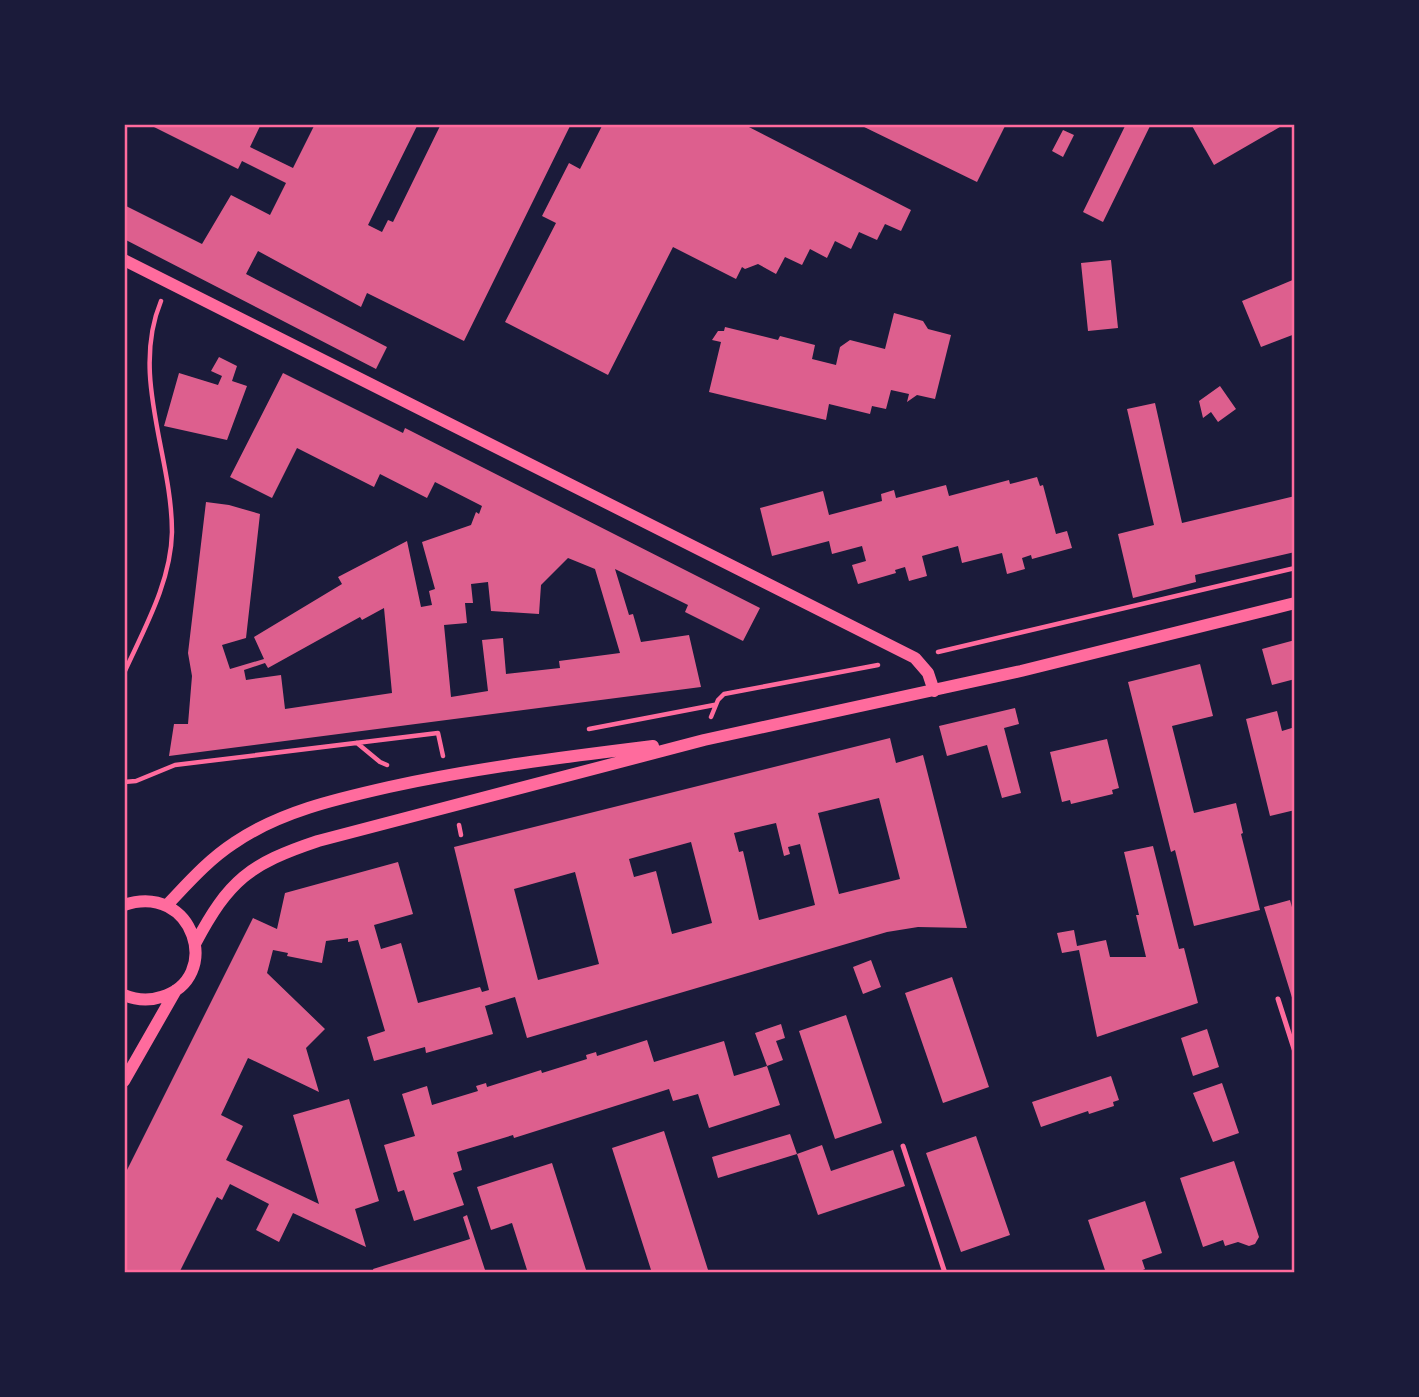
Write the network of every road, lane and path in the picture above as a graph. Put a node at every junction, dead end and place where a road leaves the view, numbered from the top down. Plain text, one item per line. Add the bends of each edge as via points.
1 (124, 260) edge
2 (171, 283) junction
3 (1295, 568) edge
4 (1295, 603) edge
5 (915, 658) junction
6 (124, 673) edge
7 (934, 691) junction
8 (715, 705) dead end
9 (704, 740) junction
10 (447, 775) junction
11 (124, 782) edge
12 (124, 905) edge
13 (167, 905) junction
14 (195, 944) junction
15 (176, 989) junction
16 (124, 995) edge
17 (1278, 999) dead end
18 (1295, 1052) edge
19 (124, 1081) edge
20 (903, 1146) dead end
21 (945, 1273) edge

1 - 2 street
2 - 5 street
2 - 6 path via 160,303 148,357 172,536 162,587
3 - 5 path
4 - 7 street
5 - 7 street via 928,673
5 - 8 path via 724,694
7 - 9 street
9 - 10 street
9 - 14 street via 293,849 237,882
10 - 11 path via 438,733 175,765
10 - 13 street via 364,793 274,821 233,843
12 - 13 street via 145,900
13 - 14 street via 186,921
14 - 15 street via 192,969
15 - 16 street via 153,999
15 - 19 street
17 - 18 lane
20 - 21 lane

